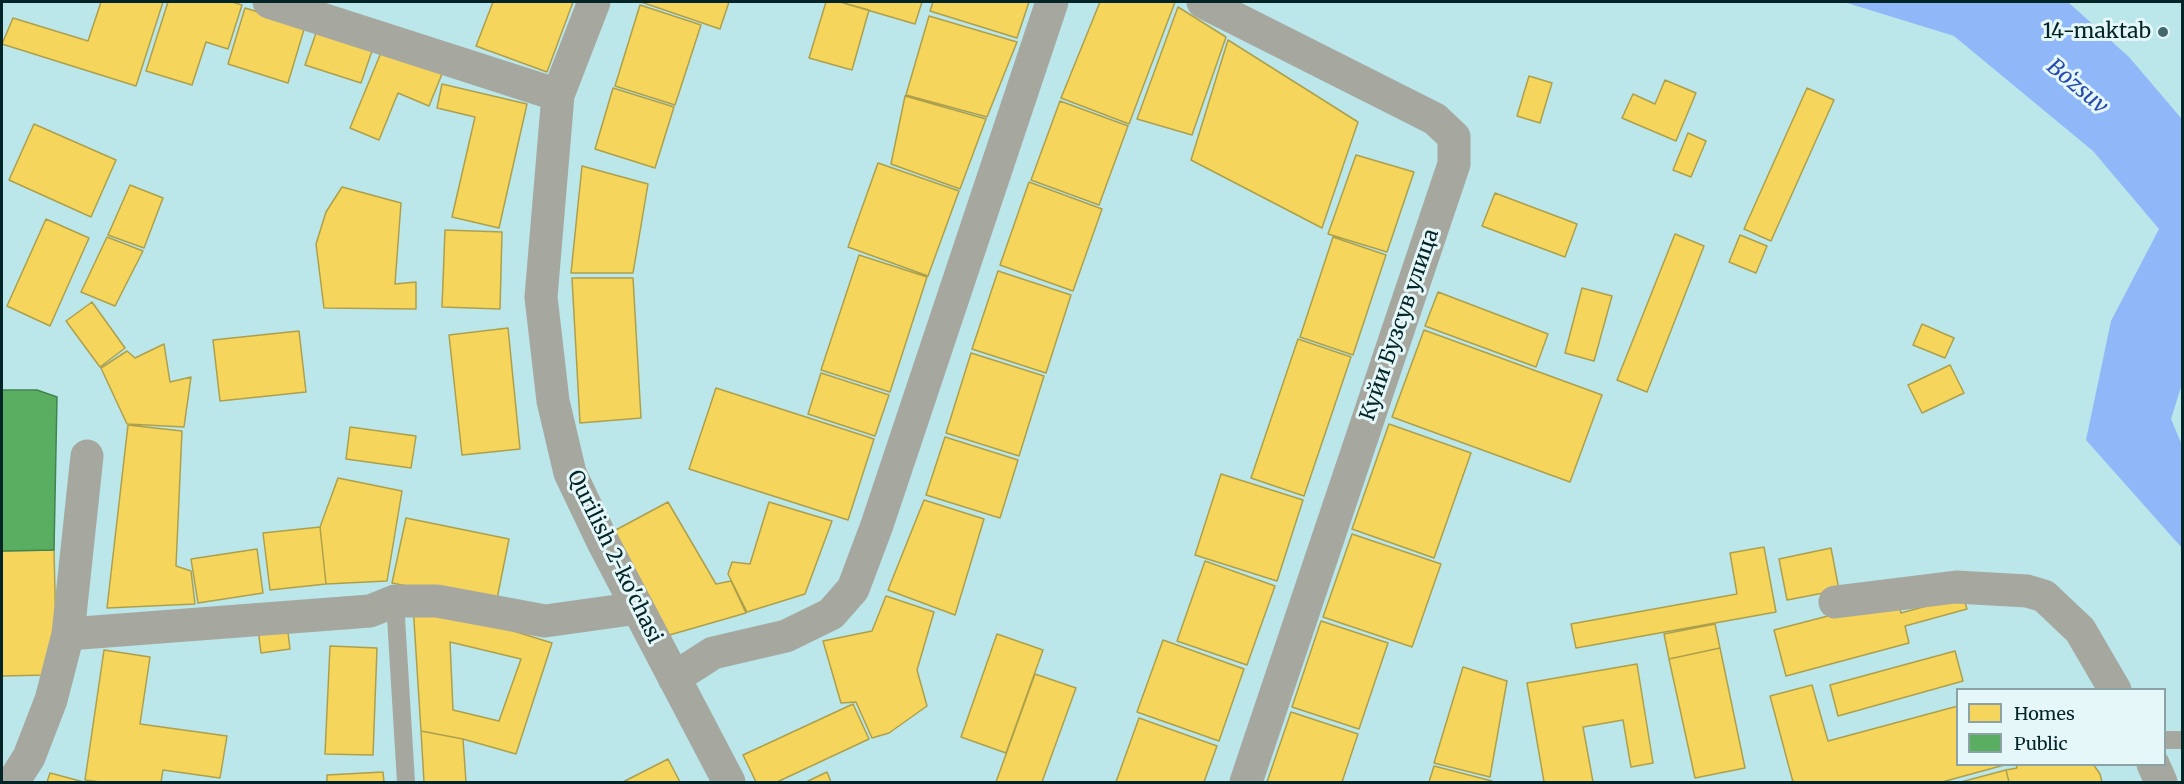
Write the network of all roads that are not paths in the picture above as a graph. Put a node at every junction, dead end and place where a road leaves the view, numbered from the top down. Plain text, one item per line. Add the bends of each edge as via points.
1 (269, 2) edge
2 (594, 2) edge
3 (1052, 2) edge
4 (1203, 2) edge
5 (558, 95) junction
6 (87, 456) dead end
7 (395, 601) junction
8 (1835, 602) dead end
9 (638, 608) junction
10 (68, 634) junction
11 (674, 678) junction
12 (2114, 688) edge
13 (2166, 740) edge
14 (2182, 740) edge
15 (2153, 766) edge
16 (13, 783) edge
17 (406, 783) edge
18 (729, 783) edge
19 (1246, 783) edge
20 (2161, 783) edge

1 - 5 street
2 - 5 street, Qurilish 2-ko'chasi
3 - 11 street via 853,589 831,614 786,636 713,653
4 - 19 street, Куйи Бузсув улица via 1435,119 1454,136 1454,164
5 - 9 street, Qurilish 2-ko'chasi via 541,297 553,400 570,473
6 - 10 street
7 - 9 street via 437,601 545,621
7 - 10 street via 370,611
7 - 17 lane
8 - 12 street via 1956,587 2027,591 2044,596 2080,630
9 - 11 street, Qurilish 2-ko'chasi
10 - 16 street via 51,699 29,757
11 - 18 street, Qurilish 2-ko'chasi
13 - 14 lane
15 - 20 street

